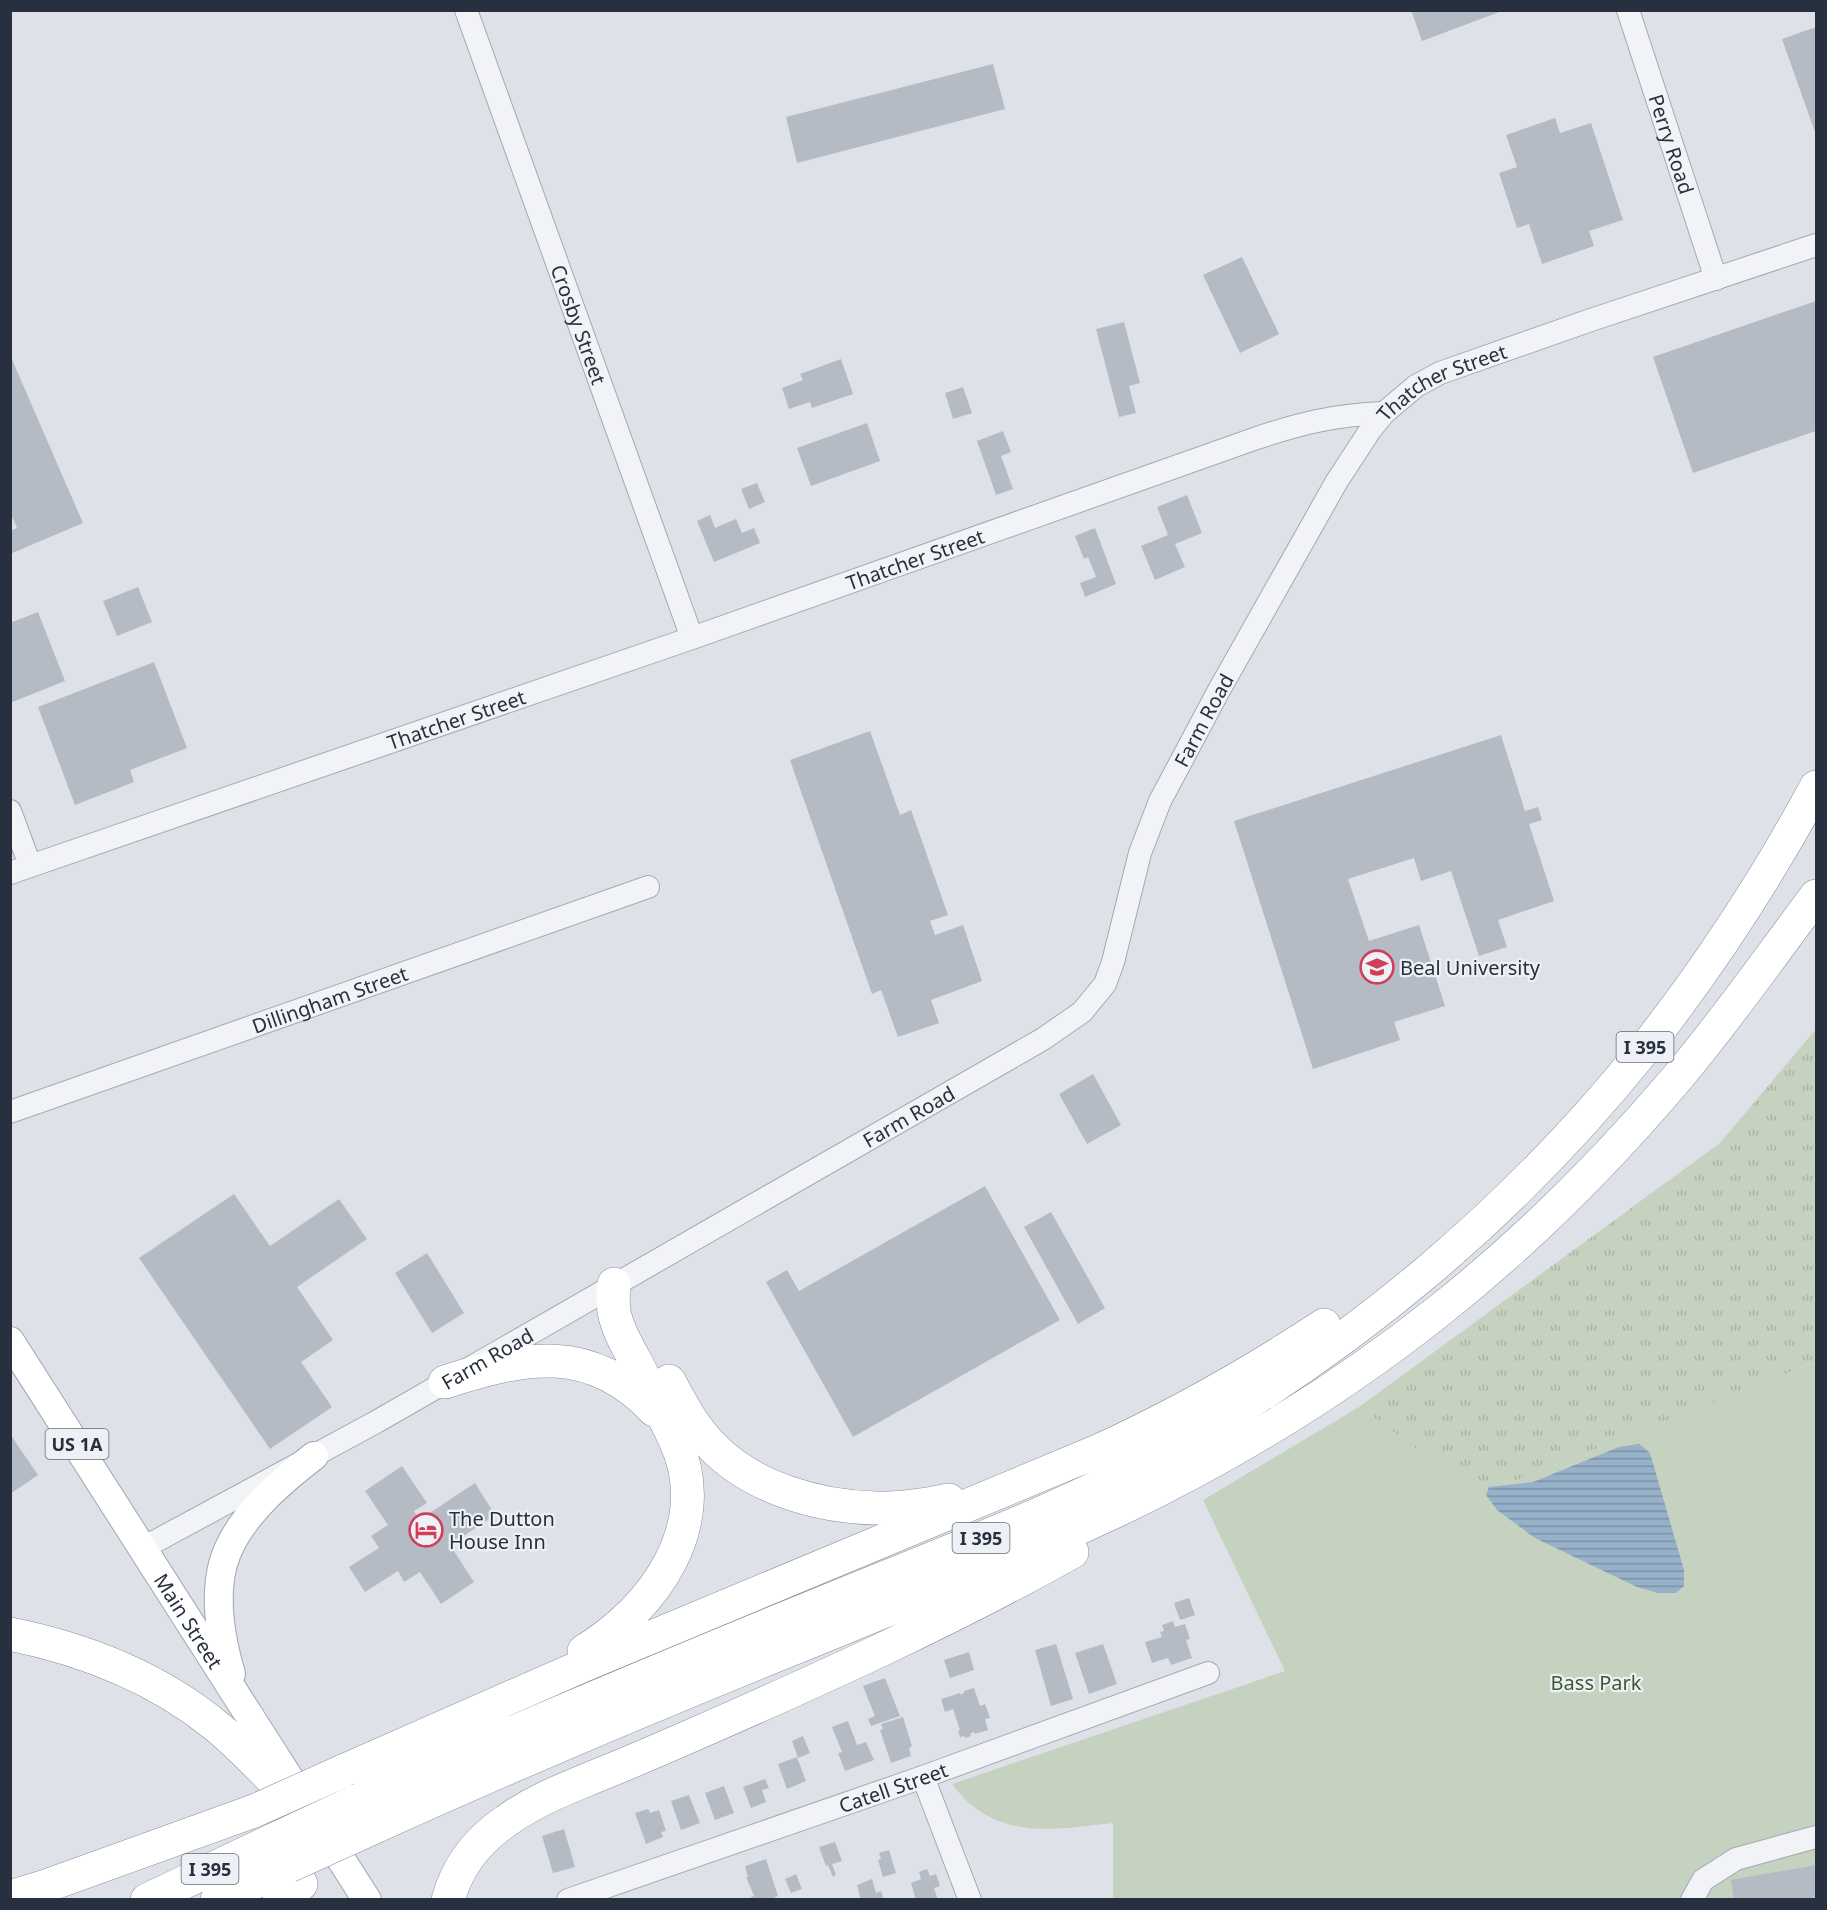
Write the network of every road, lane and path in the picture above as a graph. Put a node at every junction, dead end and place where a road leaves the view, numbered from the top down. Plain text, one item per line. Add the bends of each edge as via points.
1 (466, 10) edge
2 (1628, 10) edge
3 (1816, 245) edge
4 (1716, 279) junction
5 (1384, 413) junction
6 (692, 638) junction
7 (1816, 787) edge
8 (10, 811) edge
9 (20, 869) edge
10 (1816, 885) edge
11 (648, 887) dead end
12 (1816, 896) edge
13 (1762, 967) junction
14 (10, 1112) edge
15 (1538, 1168) junction
16 (614, 1284) junction
17 (10, 1341) edge
18 (445, 1382) junction
19 (1328, 1391) junction
20 (671, 1432) junction
21 (314, 1456) junction
22 (1063, 1467) junction
23 (143, 1548) junction
24 (10, 1634) edge
25 (1208, 1673) dead end
26 (236, 1693) junction
27 (446, 1724) junction
28 (923, 1777) junction
29 (254, 1811) junction
30 (374, 1820) junction
31 (326, 1833) junction
32 (1816, 1837) edge
33 (285, 1872) edge
34 (10, 1897) edge
35 (574, 1898) edge
36 (69, 1899) edge
37 (147, 1899) edge
38 (217, 1899) edge
39 (367, 1899) edge
40 (448, 1899) edge
41 (970, 1899) edge
42 (1692, 1899) edge

1 - 6 street, Crosby Street
2 - 4 street, Perry Road
3 - 4 street, Thatcher Street
4 - 5 street, Thatcher Street via 1440,373 1416,386
5 - 6 street, Thatcher Street via 1320,419 1254,438
5 - 16 street, Farm Road via 1337,482 1160,801 1140,853 1109,973 1091,1003 1060,1029
6 - 9 street, Thatcher Street
7 - 15 highway, I 395 via 1755,892 1685,995 1628,1069
8 - 9 street
10 - 13 highway, I 395
11 - 14 street, Dillingham Street
12 - 13 highway
13 - 19 highway, I 395 via 1672,1084 1566,1199 1438,1312
15 - 22 highway via 1406,1270 1282,1353 1169,1418
15 - 30 highway, I 395 via 1467,1237 1390,1302 1285,1379 1172,1449 997,1531 601,1694
16 - 18 street, Farm Road
16 - 20 highway via 614,1311 622,1336
16 - 22 highway via 703,1436 738,1468 775,1487 841,1505 898,1508 985,1491
17 - 23 main road, Main Street / US 1A
18 - 20 highway via 522,1362 576,1362 629,1387 658,1413
18 - 21 street, Farm Road
19 - 30 highway, I 395 via 1222,1456 1101,1518 912,1600
19 - 40 highway via 1230,1460 1032,1574 833,1672 521,1811 474,1849
20 - 27 highway via 686,1484 686,1514 676,1552 653,1590 598,1642
21 - 23 street, Farm Road
21 - 26 main road via 250,1516 224,1562 220,1613
22 - 27 highway
23 - 26 main road, Main Street / US 1A
24 - 31 highway via 102,1660 184,1702 228,1735
25 - 28 street, Catell Street
26 - 31 main road, Main Street / US 1A
27 - 29 highway, bridge
28 - 35 street, Catell Street
28 - 41 street
29 - 34 highway
29 - 36 highway
30 - 33 highway, I 395, bridge
30 - 33 highway
31 - 39 main road, Main Street / US 1A
32 - 42 street via 1736,1859 1703,1880
33 - 37 highway, I 395
33 - 38 highway, I 395

